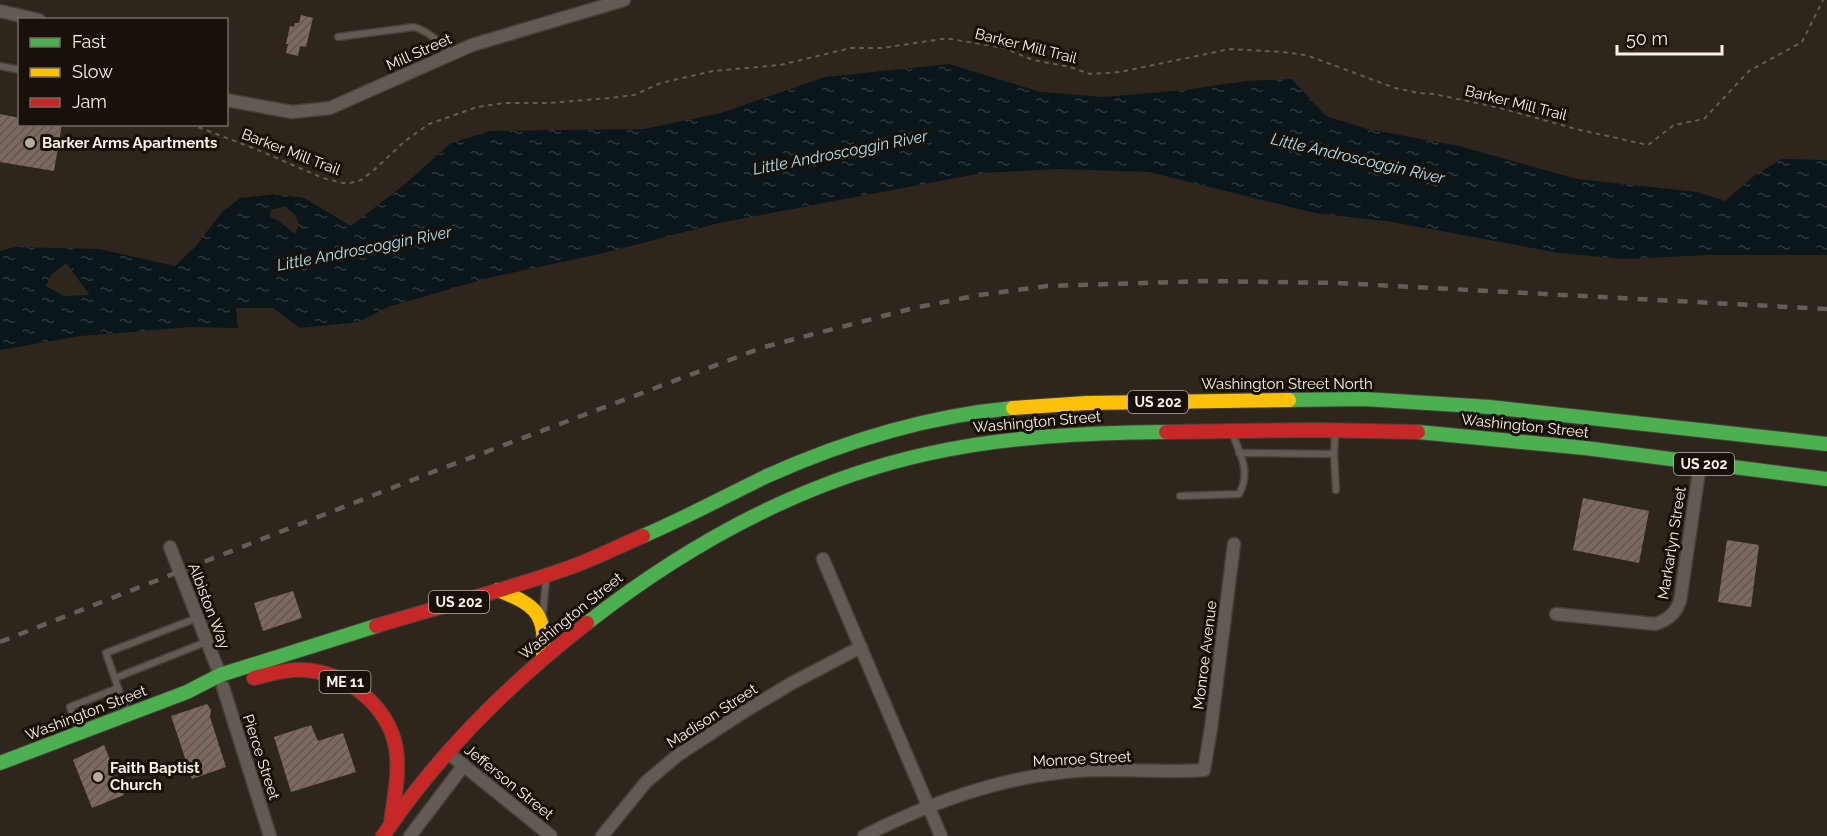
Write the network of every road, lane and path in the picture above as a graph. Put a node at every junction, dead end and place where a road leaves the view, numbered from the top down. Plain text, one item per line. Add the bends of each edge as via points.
1 (624, 0) edge
2 (1823, 0) edge
3 (0, 11) edge
4 (30, 18) edge
5 (338, 37) dead end
6 (452, 54) junction
7 (1, 66) edge
8 (18, 70) edge
9 (0, 74) edge
10 (228, 100) edge
11 (195, 126) edge
12 (1231, 426) junction
13 (1336, 430) junction
14 (1827, 444) edge
15 (1239, 453) junction
16 (1334, 454) junction
17 (1700, 464) junction
18 (1827, 479) edge
19 (1336, 490) dead end
20 (1180, 496) dead end
21 (725, 497) joint
22 (1234, 544) dead end
23 (170, 547) dead end
24 (823, 559) dead end
25 (546, 576) junction
26 (498, 590) junction
27 (1556, 614) dead end
28 (197, 618) junction
29 (542, 621) junction
30 (206, 642) junction
31 (861, 647) junction
32 (543, 657) junction
33 (115, 678) junction
34 (221, 681) junction
35 (118, 688) junction
36 (128, 714) junction
37 (78, 733) junction
38 (447, 752) junction
39 (0, 763) edge
40 (464, 765) junction
41 (1204, 770) joint
42 (929, 807) junction
43 (391, 823) junction
44 (270, 836) edge
45 (383, 836) edge
46 (410, 836) edge
47 (551, 836) edge
48 (602, 836) edge
49 (864, 836) edge
50 (941, 836) edge

1 - 6 street, Mill Street
2 - 11 path, Barker Mill Trail via 1802,42 1749,71 1704,119 1674,125 1648,144 1500,108 1395,88 1306,55 1230,49 1120,72 1090,74 1033,60 1004,48 942,39 882,48 850,48 780,65 712,71 661,83 634,95 477,107 429,124 361,180 350,183 323,178
3 - 4 street
5 - 6 lane via 414,27
6 - 10 street, Mill Street via 330,108 292,112
7 - 8 lane
7 - 9 lane
12 - 13 highway, Washington Street / US 202
12 - 15 lane
12 - 32 highway, Washington Street / US 202 via 986,442 922,454 847,477 775,506 670,562
13 - 16 lane
13 - 17 highway, Washington Street / US 202 via 1439,434
14 - 21 highway, Washington Street North / US 202 via 1442,403 1364,399 1229,406 1086,403 963,414 893,429 833,448
15 - 16 lane
15 - 20 lane via 1245,484 1239,494
16 - 19 lane
17 - 18 highway, Washington Street / US 202
17 - 27 street, Markarlyn Street via 1680,601 1671,616 1655,624
21 - 25 highway, Washington Street / US 202 via 621,547
22 - 41 street, Monroe Avenue
23 - 28 street, Albiston Way
24 - 31 street
25 - 26 highway, Washington Street / US 202
25 - 29 lane
26 - 29 highway via 526,602
26 - 34 highway, Washington Street / US 202 via 417,613
28 - 30 street, Albiston Way
28 - 33 lane via 106,653
29 - 32 highway
30 - 33 lane
30 - 34 street, Albiston Way
31 - 42 street
31 - 48 street, Madison Street via 752,706 678,755 646,782
32 - 38 highway, Washington Street / US 202
33 - 35 lane
34 - 36 highway, Washington Street / ME 11
34 - 43 highway, ME 11 via 312,670 344,681 367,698 384,717 396,747 397,782
34 - 44 street, Pierce Street
35 - 36 lane
35 - 37 lane via 70,707
36 - 37 highway, Washington Street
37 - 39 highway, Washington Street
38 - 40 street, Jefferson Street
38 - 43 highway, Washington Street / US 202
40 - 46 street
40 - 47 street, Jefferson Street
41 - 42 street, Monroe Street via 1096,770 1034,776 979,788
42 - 49 street, Monroe Street
42 - 50 street
43 - 45 highway, Washington Street / US 202

